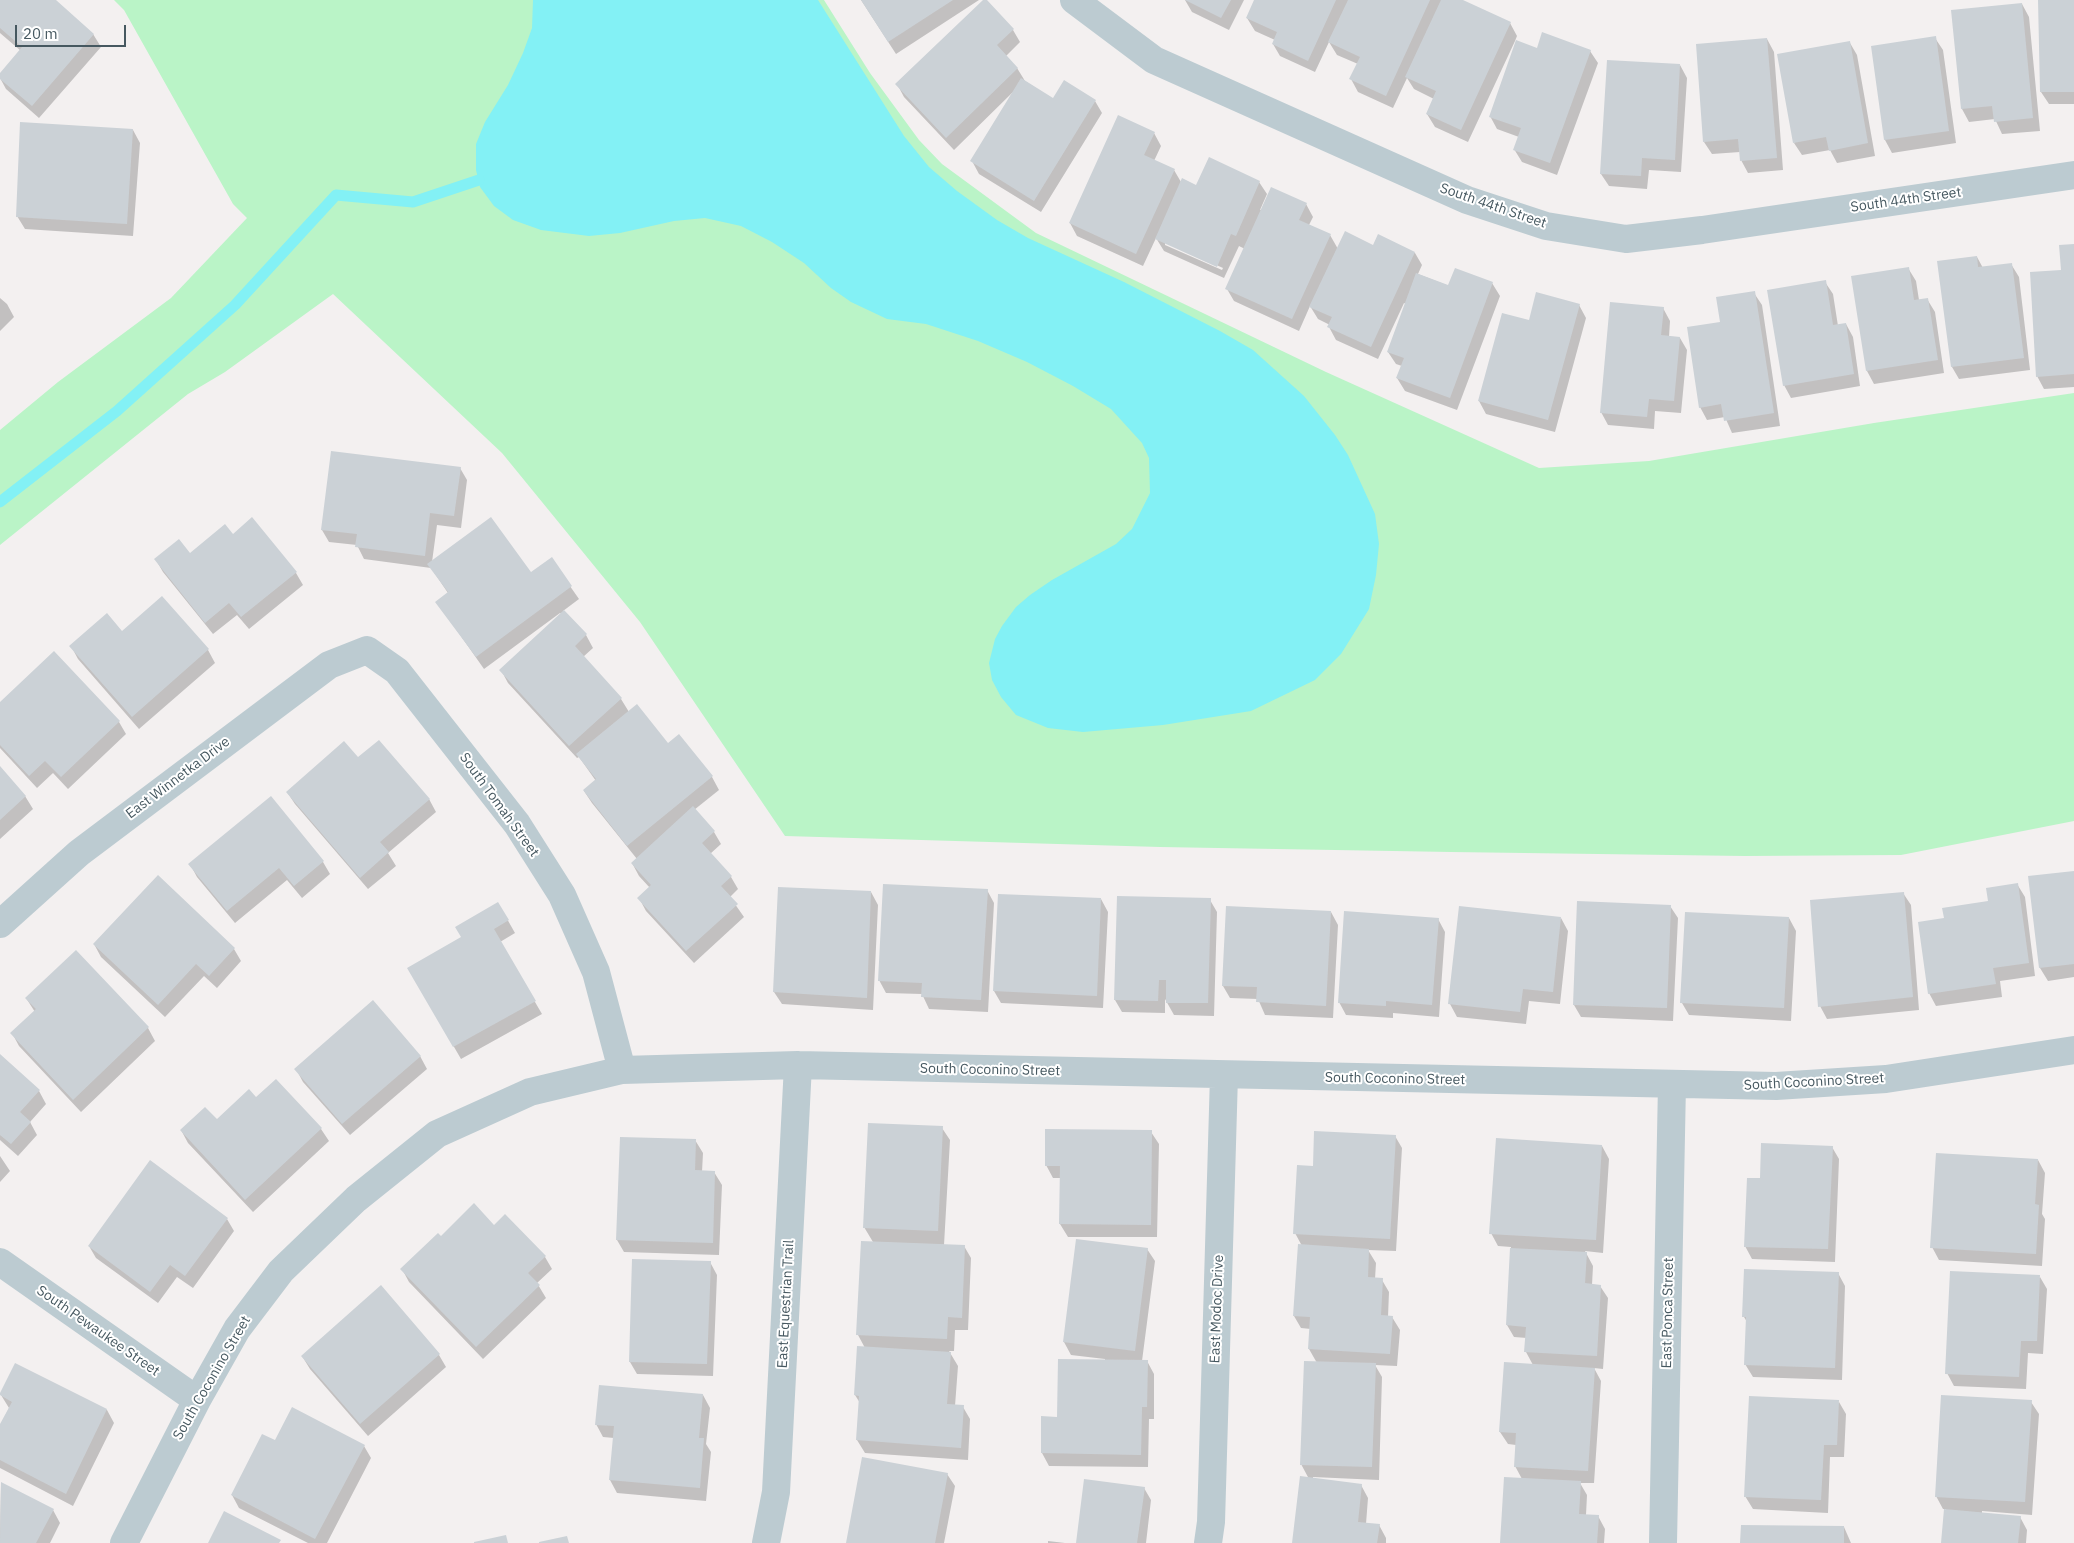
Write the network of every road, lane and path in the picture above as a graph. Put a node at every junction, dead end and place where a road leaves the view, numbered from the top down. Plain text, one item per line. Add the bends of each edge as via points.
1 (1074, 0) edge
2 (2074, 175) edge
3 (367, 650) joint
4 (0, 924) edge
5 (2074, 1050) edge
6 (798, 1065) junction
7 (622, 1070) junction
8 (1224, 1076) junction
9 (1672, 1084) junction
10 (0, 1262) edge
11 (196, 1400) junction
12 (124, 1543) edge
13 (766, 1543) edge
14 (1208, 1543) edge
15 (1663, 1543) edge

1 - 2 street, South 44th Street via 1154,60 1467,200 1546,226 1626,239
3 - 4 street, East Winnetka Drive via 329,665 79,853
3 - 7 street, South Tomah Street via 397,671 516,824 562,895 596,972
5 - 9 street, South Coconino Street via 1886,1079 1776,1086
6 - 7 street, South Coconino Street
6 - 8 street, South Coconino Street
6 - 13 street, East Equestrian Trail via 776,1492
7 - 11 street, South Coconino Street via 530,1092 438,1134 356,1199 281,1271 237,1329
8 - 9 street, South Coconino Street
8 - 14 street, East Modoc Drive via 1212,1522
9 - 15 street, East Ponca Street
10 - 11 street, South Pewaukee Street
11 - 12 street, South Coconino Street

